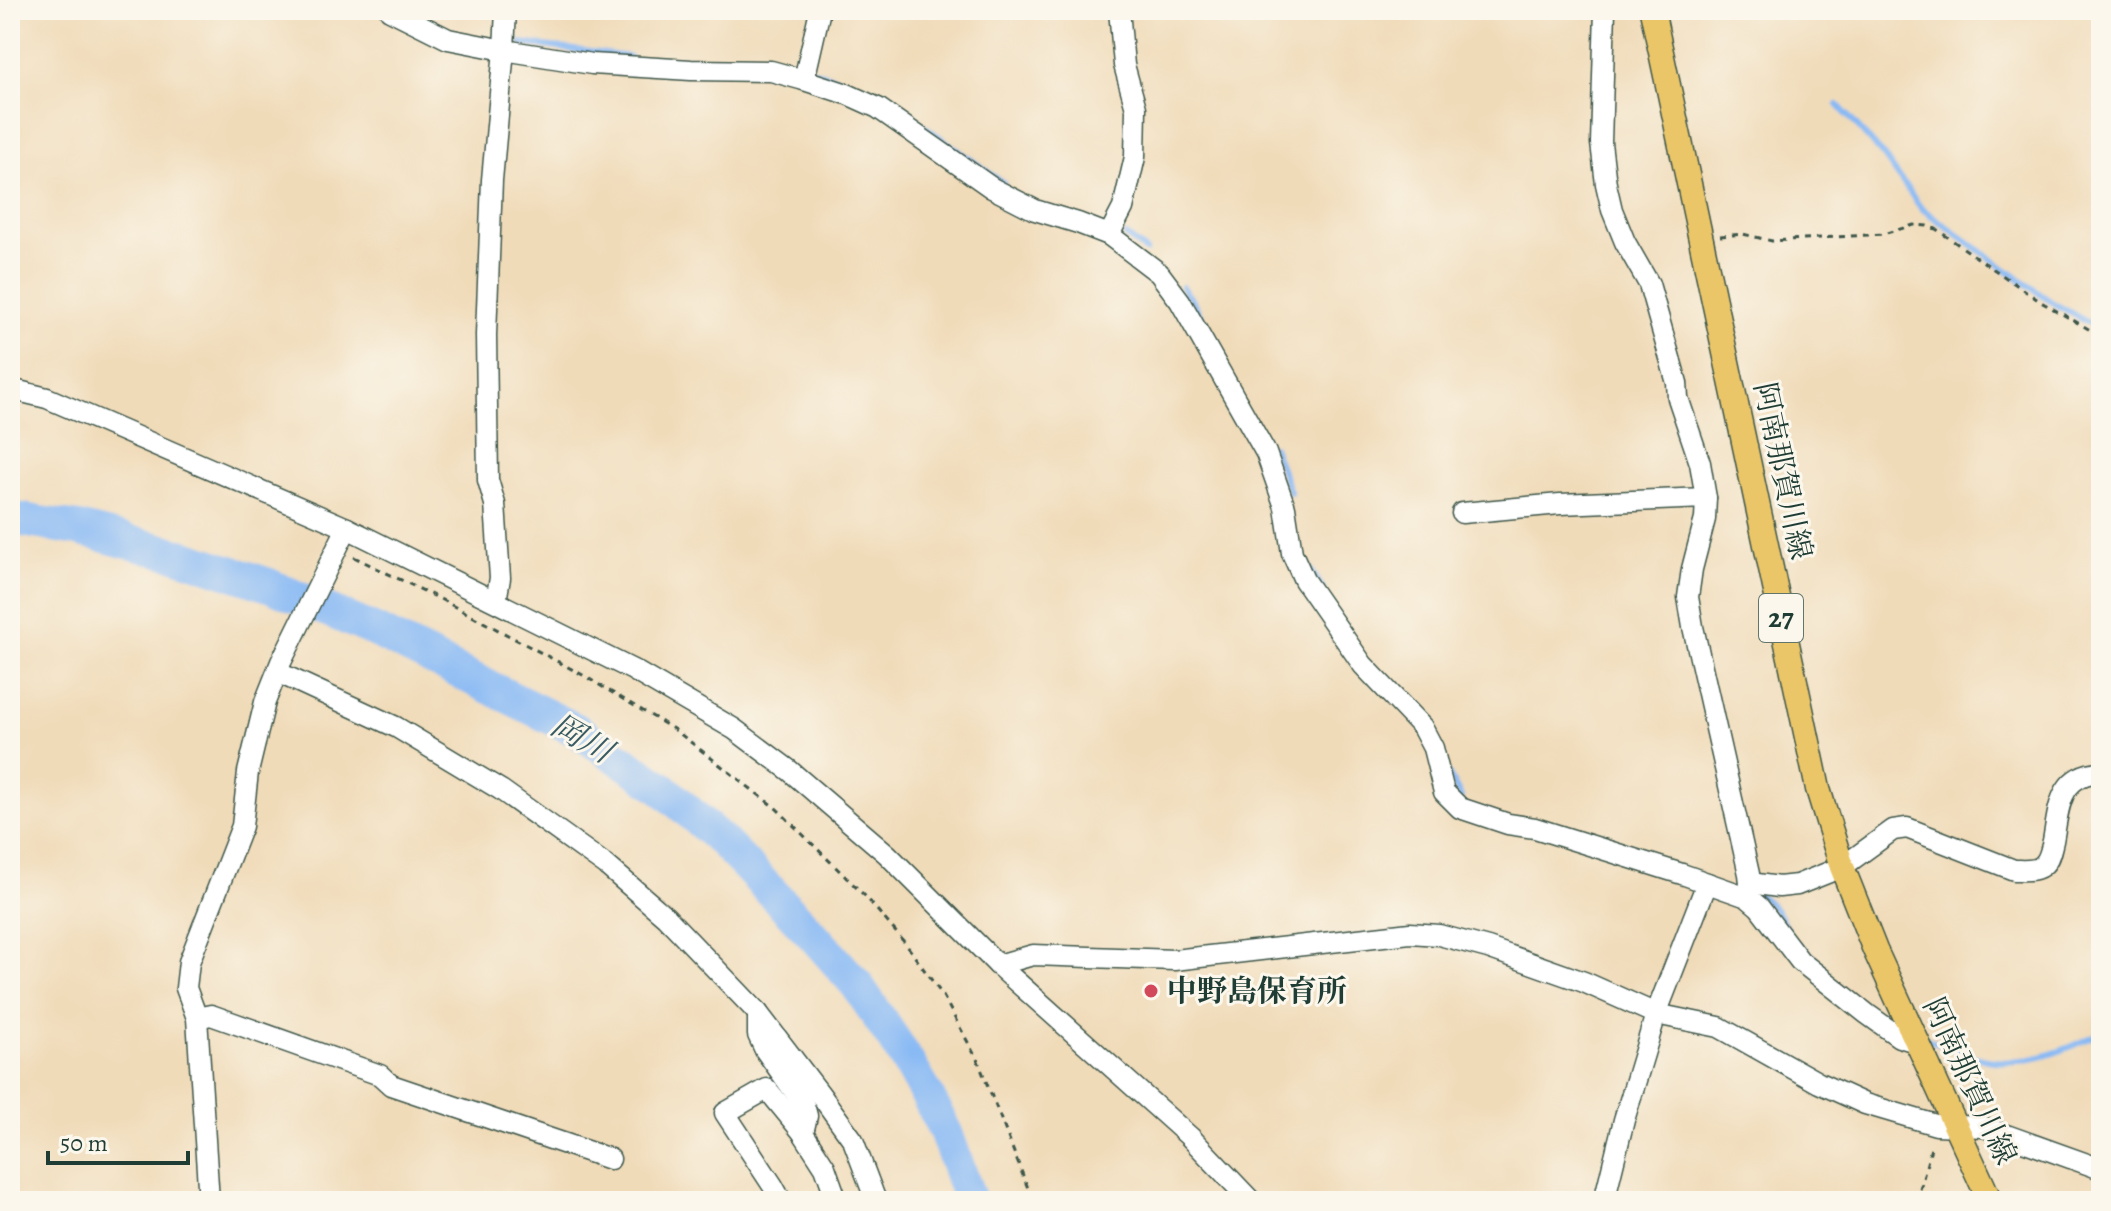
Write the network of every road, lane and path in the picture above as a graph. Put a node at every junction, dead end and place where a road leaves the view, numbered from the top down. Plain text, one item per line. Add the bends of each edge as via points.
1 (390, 10) edge
2 (506, 10) edge
3 (820, 10) edge
4 (1119, 10) edge
5 (1605, 10) edge
6 (1652, 10) edge
7 (504, 50) junction
8 (804, 80) junction
9 (1109, 235) junction
10 (1702, 239) junction
11 (2101, 336) edge
12 (10, 389) edge
13 (1706, 498) junction
14 (1462, 513) dead end
15 (347, 528) junction
16 (334, 552) junction
17 (496, 601) junction
18 (279, 667) junction
19 (2101, 772) edge
20 (1842, 867) junction
21 (1707, 883) junction
22 (1748, 890) junction
23 (998, 965) junction
24 (758, 1013) junction
25 (1656, 1014) junction
26 (197, 1018) junction
27 (1916, 1042) junction
28 (1945, 1125) junction
29 (803, 1133) junction
30 (610, 1159) dead end
31 (2101, 1169) edge
32 (209, 1201) edge
33 (777, 1201) edge
34 (837, 1201) edge
35 (876, 1201) edge
36 (1033, 1201) edge
37 (1251, 1201) edge
38 (1604, 1201) edge
39 (1917, 1201) edge
40 (1990, 1201) edge

1 - 7 street via 448,39
2 - 7 street
3 - 8 street
4 - 9 street via 1124,65 1136,108 1135,157 1123,208
5 - 13 street via 1601,143 1606,184 1625,242 1649,284
6 - 10 main road, 阿南那賀川線 / 27
7 - 8 street via 592,64 771,71
7 - 17 street via 486,335 488,480 495,504 500,578
8 - 9 street via 878,108 992,188 1035,210
9 - 21 street via 1159,273 1180,301 1266,453 1304,580 1363,665 1422,727 1444,792 1460,808
10 - 11 path via 1743,234 1772,241 1927,226
10 - 20 main road, 阿南那賀川線 / 27 via 1818,789
12 - 15 street via 47,398
13 - 14 street
13 - 22 street via 1688,597
15 - 16 street
15 - 17 street
16 - 18 street
16 - 36 path via 442,600 581,674 675,730 777,809 866,897 943,996 978,1061
17 - 23 street via 633,670 734,729 887,854
18 - 24 street via 396,727 501,790 619,876
18 - 26 street via 248,772 242,826 189,962 186,988
19 - 20 street via 2072,781 2061,796 2051,853 2044,865 2032,870 2014,870 1907,828 1893,830
20 - 22 street via 1797,885
20 - 27 main road, 阿南那賀川線 / 27
21 - 22 street
21 - 25 street
22 - 27 street via 1800,961 1899,1037
23 - 25 street via 1033,955 1174,960 1410,933 1439,935 1584,982
23 - 37 street via 1190,1137
24 - 29 street via 761,1042 804,1105
24 - 35 street via 853,1140
25 - 28 street via 1719,1027 1865,1104
25 - 38 street
26 - 30 street via 211,1015 380,1075 391,1085
26 - 32 street
27 - 28 main road, 阿南那賀川線 / 27
28 - 31 street via 1984,1127
28 - 39 path
28 - 40 main road, 阿南那賀川線 / 27
29 - 33 street via 767,1089 725,1113 773,1186
29 - 34 street via 825,1167

